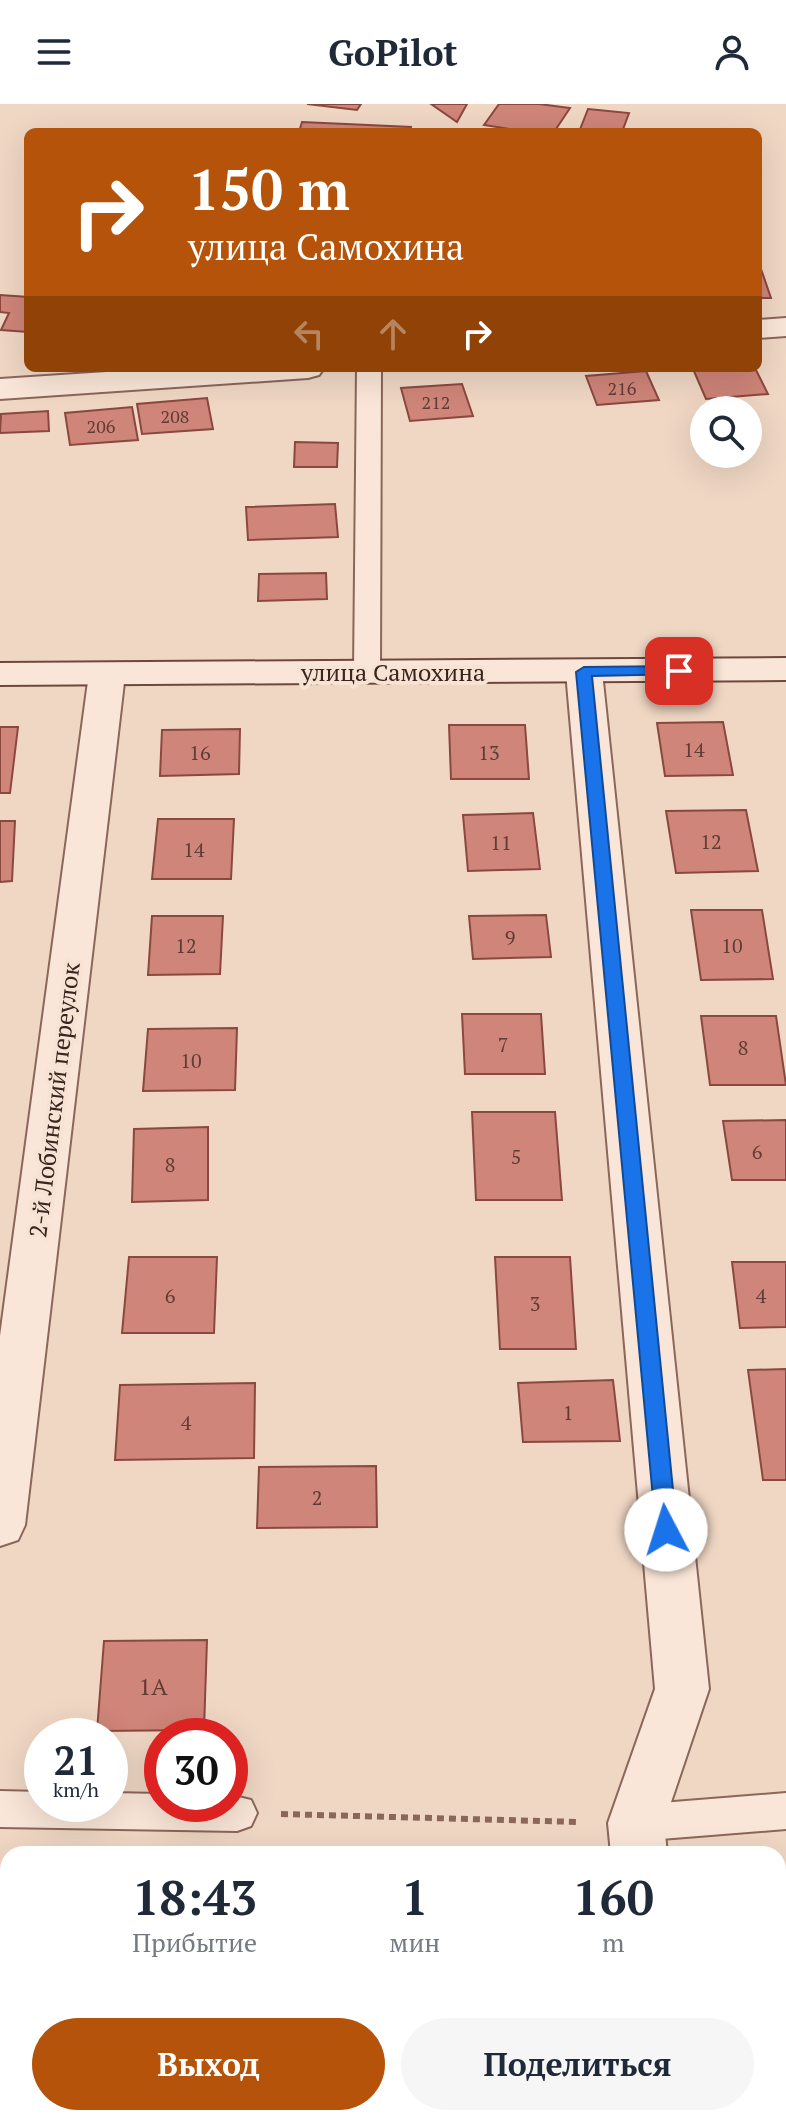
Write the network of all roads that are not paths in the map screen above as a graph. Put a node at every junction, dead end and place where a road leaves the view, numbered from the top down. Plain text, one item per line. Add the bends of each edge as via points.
1 (786, 327) edge
2 (762, 329) edge
3 (249, 372) edge
4 (369, 372) edge
5 (0, 389) edge
6 (786, 669) edge
7 (367, 672) junction
8 (584, 672) junction
9 (0, 674) edge
10 (107, 674) junction
11 (0, 1525) edge
12 (0, 1809) edge
13 (144, 1811) edge
14 (786, 1811) edge
15 (637, 1839) edge

1 - 2 street
3 - 5 street
4 - 7 lane
6 - 8 street, улица Самохина
7 - 8 street, улица Самохина
7 - 10 street, улица Самохина
8 - 15 street via 682,1689
9 - 10 street, улица Самохина
10 - 11 street, 2-й Лобинский переулок
12 - 13 lane
14 - 15 lane

